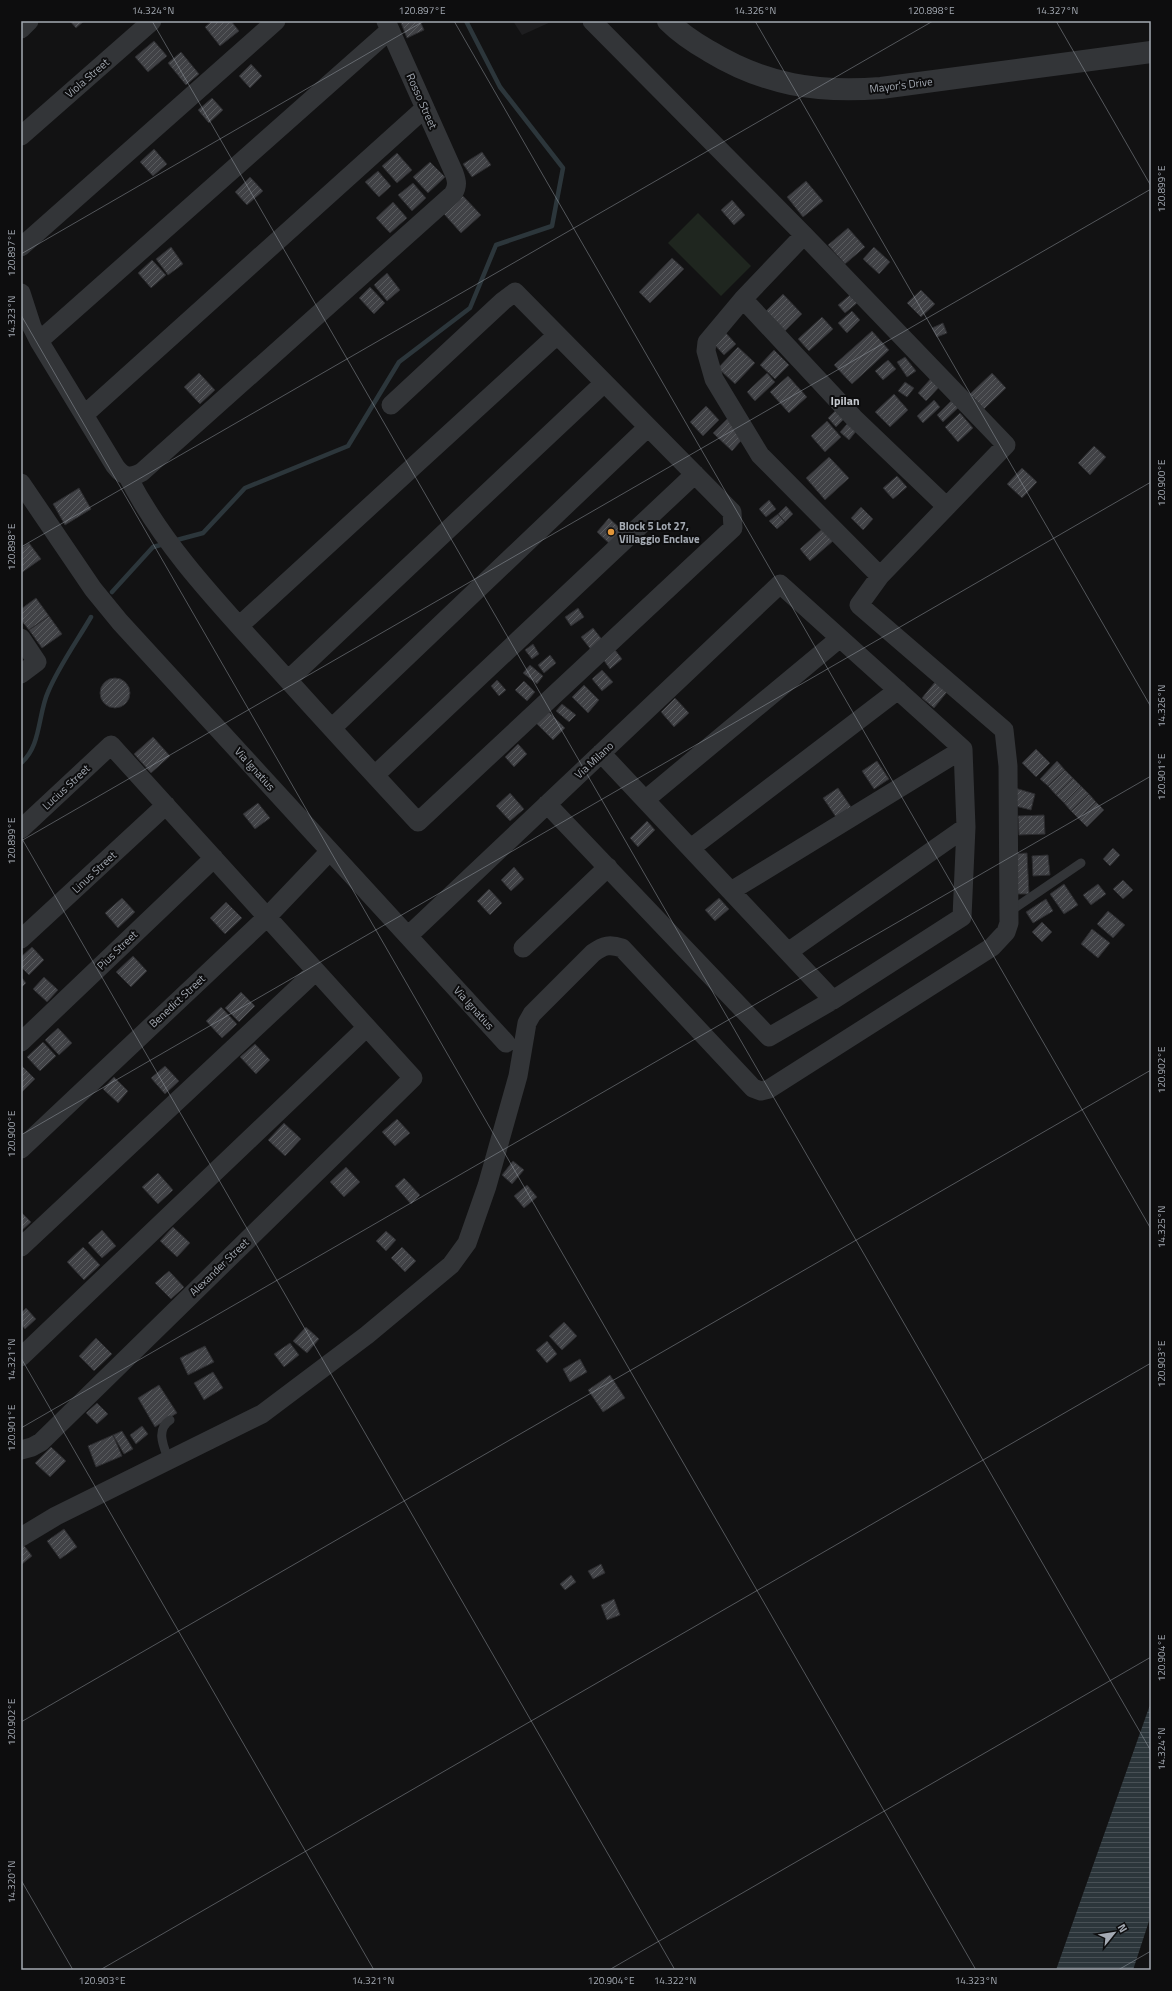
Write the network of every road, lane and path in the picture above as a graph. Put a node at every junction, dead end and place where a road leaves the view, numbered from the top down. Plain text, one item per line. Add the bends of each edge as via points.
1 (30, 21) edge
2 (152, 21) edge
3 (276, 21) edge
4 (592, 21) edge
5 (668, 21) edge
6 (388, 26) edge
7 (21, 28) edge
8 (1151, 52) edge
9 (425, 108) junction
10 (21, 136) edge
11 (804, 235) junction
12 (21, 247) edge
13 (21, 293) edge
14 (743, 299) junction
15 (31, 333) edge
16 (557, 335) junction
17 (604, 383) junction
18 (391, 405) dead end
19 (84, 415) junction
20 (648, 427) junction
21 (695, 474) junction
22 (128, 477) junction
23 (21, 483) edge
24 (946, 506) junction
25 (880, 576) junction
26 (239, 626) junction
27 (21, 638) edge
28 (840, 638) junction
29 (21, 674) edge
30 (288, 680) junction
31 (898, 690) junction
32 (332, 728) junction
33 (964, 749) junction
34 (601, 753) junction
35 (375, 776) junction
36 (645, 800) junction
37 (547, 804) junction
38 (166, 806) junction
39 (966, 827) junction
40 (21, 829) edge
41 (691, 848) junction
42 (330, 851) junction
43 (214, 858) junction
44 (1081, 863) dead end
45 (608, 868) junction
46 (731, 891) junction
47 (1009, 912) junction
48 (267, 917) junction
49 (408, 936) junction
50 (21, 939) edge
51 (523, 948) dead end
52 (788, 952) junction
53 (316, 971) junction
54 (833, 1000) junction
55 (367, 1027) junction
56 (21, 1042) edge
57 (506, 1043) dead end
58 (21, 1149) edge
59 (21, 1247) edge
60 (21, 1357) edge
61 (170, 1420) dead end
62 (21, 1450) edge
63 (169, 1461) junction
64 (21, 1537) edge

1 - 7 street
2 - 10 street, Viola Street
3 - 12 street
4 - 11 street
5 - 8 street, Mayor's Drive via 694,42 747,72 778,82 815,89 848,91 881,88
6 - 9 street, Rosso Street
6 - 15 street
9 - 19 street
9 - 22 street, Rosso Street via 457,181 453,194 142,472
11 - 14 street
11 - 24 street via 1006,445
13 - 15 street
14 - 24 street via 854,418
14 - 25 street via 707,342 706,351 714,379 760,455
15 - 19 street
16 - 17 street
16 - 18 street via 515,292
16 - 26 street
17 - 20 street
17 - 30 street
19 - 22 street via 115,466 121,474
20 - 21 street
20 - 32 street
21 - 35 street
21 - 35 street via 732,512 733,528 418,822
22 - 26 street via 144,508 177,554
23 - 42 street, Via Ignatius via 93,589 120,622
24 - 25 street
25 - 47 street via 859,605 1004,730 1008,766
26 - 30 street
27 - 29 street via 37,662
28 - 31 street
28 - 34 street, Via Milano via 780,584
28 - 36 street
30 - 32 street
31 - 33 street
31 - 41 street
32 - 35 street
33 - 39 street
33 - 46 street
34 - 36 street
34 - 37 street, Via Milano
36 - 41 street
37 - 45 street
37 - 49 street, Via Milano
38 - 40 street, Lucius Street via 111,745
38 - 43 street
38 - 50 street, Linus Street
39 - 52 street
39 - 54 street via 962,918
41 - 46 street
42 - 48 street, Benedict Street
42 - 49 street, Via Ignatius
43 - 48 street
43 - 56 street, Pius Street
44 - 47 lane
45 - 51 street
45 - 54 street via 769,1037
46 - 52 street
47 - 63 street via 1006,932 992,947 769,1089 762,1091 753,1088 622,948 611,945 602,947 532,1014 527,1023 518,1076 491,1174 467,1243 456,1259 367,1335 262,1414
48 - 53 street
48 - 58 street, Benedict Street
49 - 57 street, Via Ignatius
52 - 54 street
53 - 55 street
53 - 59 street
55 - 60 street
55 - 62 street, Alexander Street via 413,1078 41,1442
61 - 63 lane via 163,1425 161,1435
63 - 64 street via 56,1516

